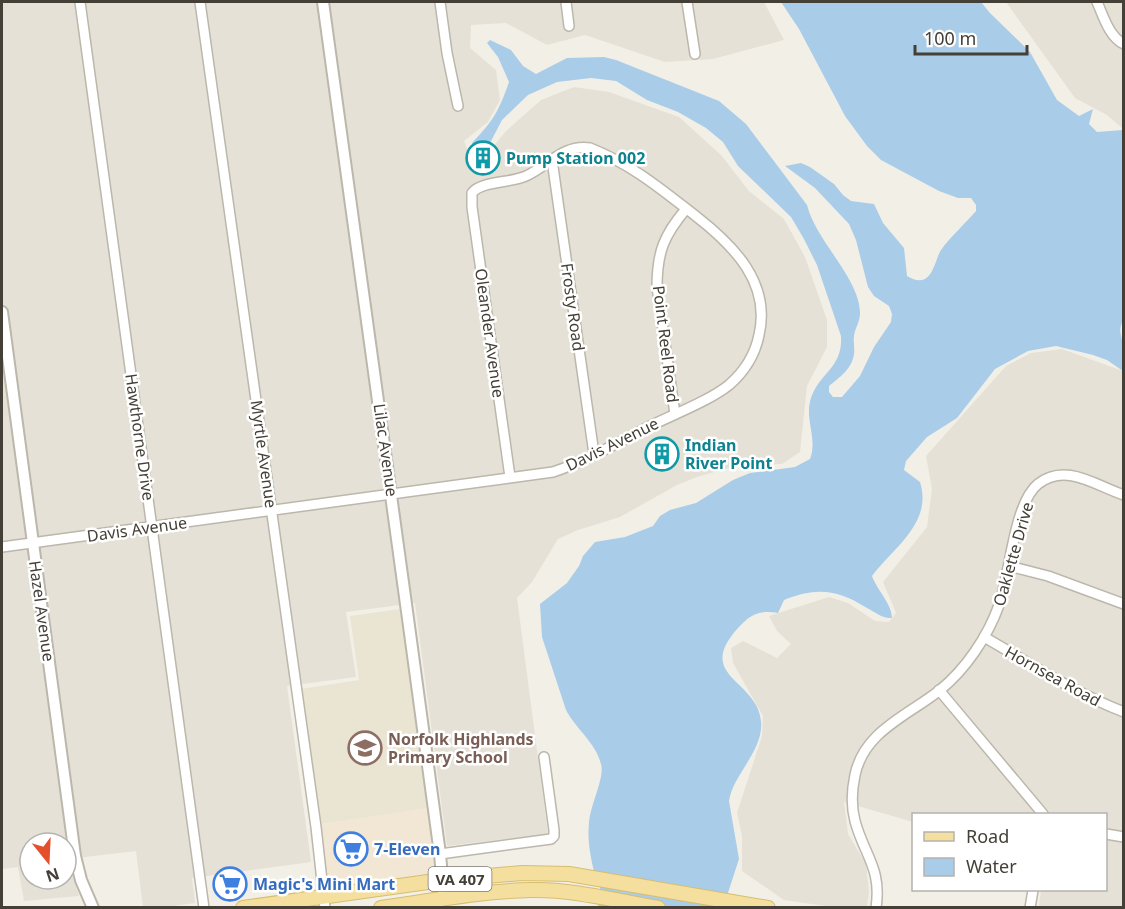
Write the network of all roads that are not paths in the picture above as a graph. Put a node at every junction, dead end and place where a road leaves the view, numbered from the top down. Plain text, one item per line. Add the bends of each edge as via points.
1 (80, 2) edge
2 (201, 2) edge
3 (323, 2) edge
4 (440, 2) edge
5 (566, 2) edge
6 (687, 2) edge
7 (1097, 2) edge
8 (569, 26) dead end
9 (1123, 44) edge
10 (695, 54) dead end
11 (458, 106) dead end
12 (552, 160) junction
13 (474, 190) joint
14 (686, 209) junction
15 (2, 312) edge
16 (675, 414) junction
17 (594, 454) junction
18 (510, 477) junction
19 (392, 493) junction
20 (1124, 495) edge
21 (272, 510) junction
22 (152, 526) junction
23 (32, 543) junction
24 (2, 548) edge
25 (1010, 566) junction
26 (1124, 604) edge
27 (984, 637) junction
28 (939, 690) junction
29 (1124, 712) edge
30 (544, 757) dead end
31 (1042, 813) edge
32 (1107, 834) edge
33 (1124, 837) edge
34 (440, 854) junction
35 (442, 880) junction
36 (1033, 891) edge
37 (444, 899) junction
38 (324, 902) edge
39 (765, 907) edge
40 (93, 908) edge
41 (204, 908) edge
42 (243, 908) edge
43 (381, 908) edge
44 (658, 908) edge
45 (876, 908) edge
46 (1030, 908) edge

1 - 22 street, Hawthorne Drive
2 - 21 street, Myrtle Avenue
3 - 19 street, Lilac Avenue
4 - 11 street
5 - 8 street
6 - 10 street
7 - 9 street via 1113,35
12 - 13 street, Davis Avenue via 525,176
12 - 14 street, Davis Avenue via 573,148 590,148 635,170
12 - 17 street, Frosty Road
13 - 18 street, Oleander Avenue via 471,200
14 - 16 street, Point Reel Road via 667,235 657,271
14 - 16 street, Davis Avenue via 721,236 746,267 759,296 761,326 752,356 735,379 719,392
15 - 23 street, Hazel Avenue
16 - 17 street, Davis Avenue
17 - 18 street, Davis Avenue via 553,472
18 - 19 street, Davis Avenue
19 - 21 street, Davis Avenue
19 - 34 street, Lilac Avenue
20 - 25 street, Oaklette Drive via 1080,477 1057,476 1040,483 1025,502
21 - 22 street, Davis Avenue
21 - 38 street, Myrtle Avenue
22 - 23 street, Davis Avenue
22 - 41 street, Hawthorne Drive
23 - 24 street, Davis Avenue
23 - 40 street, Hazel Avenue via 75,856
25 - 26 street
25 - 27 street, Oaklette Drive
27 - 28 street, Oaklette Drive
27 - 29 street, Hornsea Road via 1064,684
28 - 31 street
28 - 45 street, Oaklette Drive via 879,734 862,756 855,775 855,821 877,875
30 - 34 street via 554,830 551,839
32 - 33 street
34 - 35 street, Lilac Avenue
35 - 37 street, Lilac Avenue
35 - 38 main road, VA 407
35 - 39 main road, VA 407 via 552,873
36 - 46 street
37 - 43 main road, VA 407
37 - 44 main road, VA 407 via 549,891
38 - 42 main road, VA 407

